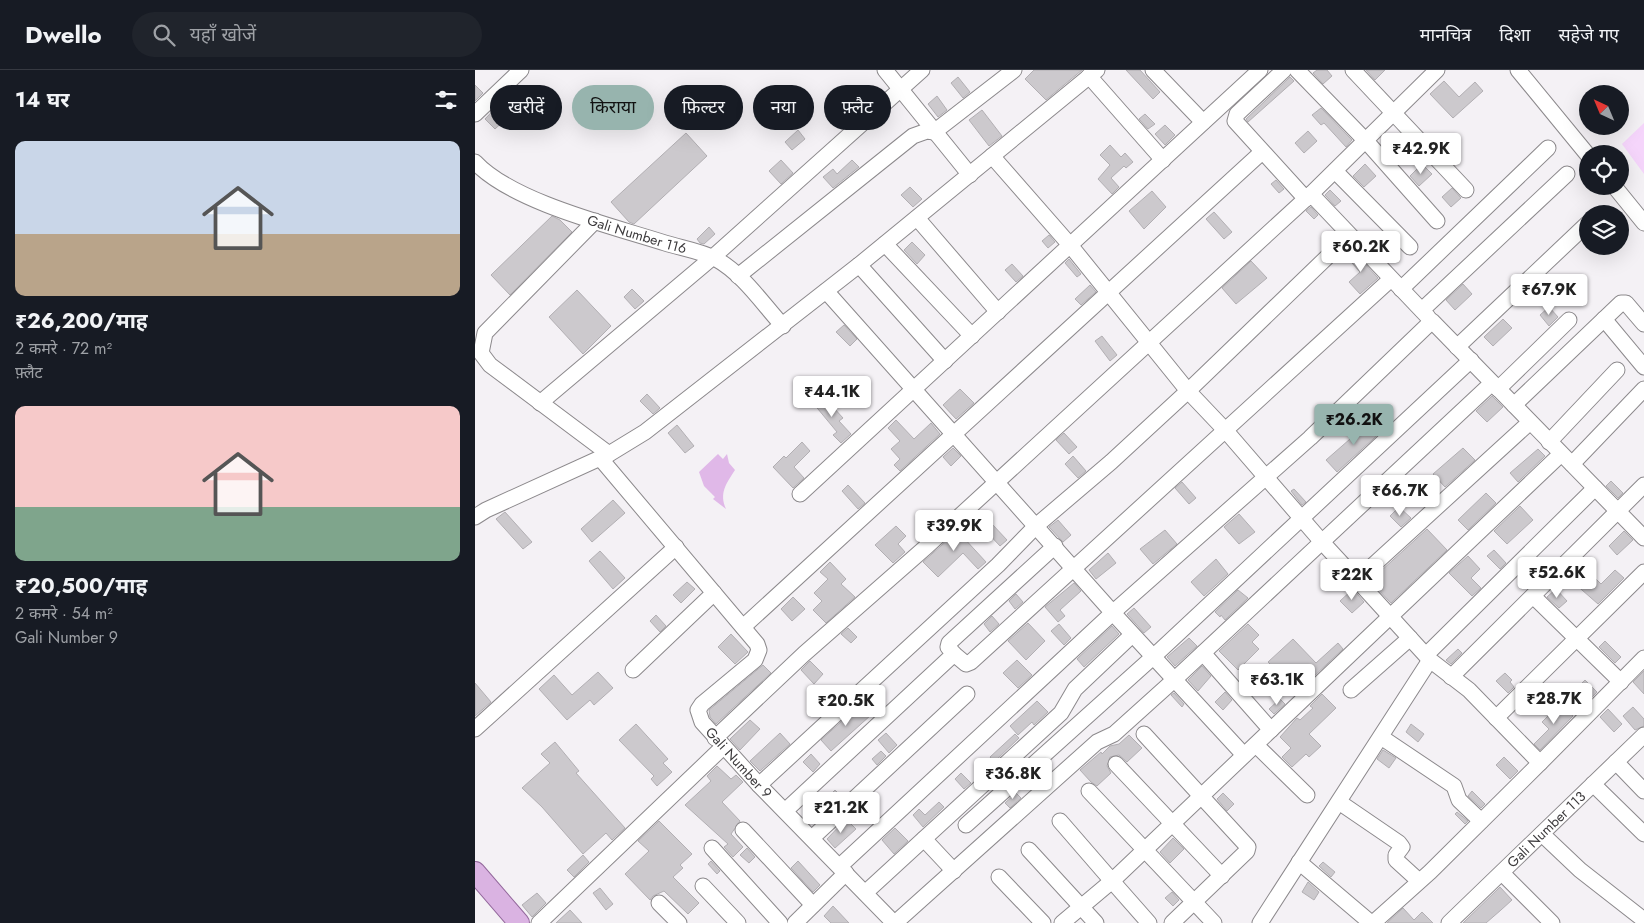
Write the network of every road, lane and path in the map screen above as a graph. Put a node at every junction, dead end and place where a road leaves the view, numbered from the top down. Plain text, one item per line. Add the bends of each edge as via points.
1 (521, 70) edge
2 (885, 70) edge
3 (922, 70) edge
4 (1014, 70) edge
5 (1153, 70) edge
6 (1260, 70) edge
7 (1284, 70) edge
8 (1297, 70) edge
9 (1353, 70) edge
10 (1437, 70) edge
11 (1518, 70) edge
12 (1093, 73) edge
13 (901, 88) junction
14 (1395, 112) junction
15 (475, 114) edge
16 (1203, 122) junction
17 (934, 132) junction
18 (1366, 141) junction
19 (1580, 145) edge
20 (1548, 148) dead end
21 (1262, 152) junction
22 (992, 156) junction
23 (1163, 160) junction
24 (475, 162) edge
25 (1335, 171) junction
26 (1567, 174) dead end
27 (969, 175) junction
28 (1466, 190) dead end
29 (1621, 195) edge
30 (1308, 196) junction
31 (917, 218) junction
32 (595, 221) junction
33 (1437, 221) dead end
34 (1644, 223) edge
35 (1579, 232) edge
36 (1349, 236) junction
37 (885, 244) junction
38 (1070, 245) junction
39 (1410, 246) dead end
40 (713, 257) junction
41 (859, 264) junction
42 (738, 276) junction
43 (1396, 284) junction
44 (826, 291) junction
45 (1109, 293) junction
46 (1422, 310) junction
47 (998, 312) junction
48 (1604, 319) junction
49 (1569, 320) dead end
50 (1433, 321) junction
51 (1644, 324) edge
52 (783, 326) junction
53 (972, 336) junction
54 (1147, 343) junction
55 (1457, 347) junction
56 (1471, 360) junction
57 (945, 361) junction
58 (1644, 367) edge
59 (1617, 370) dead end
60 (1495, 386) junction
61 (1644, 389) edge
62 (914, 390) junction
63 (1188, 391) junction
64 (540, 403) junction
65 (1514, 405) junction
66 (1530, 422) junction
67 (1226, 431) junction
68 (955, 435) junction
69 (1549, 442) junction
70 (605, 456) junction
71 (1567, 459) junction
72 (1266, 476) junction
73 (997, 481) junction
74 (1644, 485) edge
75 (1595, 488) junction
76 (800, 494) dead end
77 (1619, 511) junction
78 (475, 517) edge
79 (1301, 518) junction
80 (1037, 525) junction
81 (1644, 538) edge
82 (1321, 542) junction
83 (1055, 546) junction
84 (676, 547) junction
85 (1075, 570) junction
86 (1644, 572) edge
87 (1357, 580) junction
88 (714, 593) junction
89 (1533, 596) junction
90 (1113, 613) junction
91 (1390, 616) junction
92 (743, 628) junction
93 (1133, 635) junction
94 (1410, 638) junction
95 (1576, 638) junction
96 (1203, 653) junction
97 (954, 654) junction
98 (1153, 657) junction
99 (1428, 658) junction
100 (1644, 658) edge
101 (633, 670) dead end
102 (1451, 677) junction
103 (1174, 680) junction
104 (1621, 682) junction
105 (1351, 690) dead end
106 (967, 694) dead end
107 (1496, 718) junction
108 (475, 729) edge
109 (1271, 730) junction
110 (1144, 734) dead end
111 (1381, 737) junction
112 (1642, 740) edge
113 (719, 742) junction
114 (1250, 750) junction
115 (1616, 762) junction
116 (1540, 763) junction
117 (1116, 764) dead end
118 (1593, 784) junction
119 (759, 785) junction
120 (1089, 791) dead end
121 (1644, 791) edge
122 (1307, 795) dead end
123 (1202, 796) junction
124 (1339, 802) junction
125 (785, 811) junction
126 (1060, 821) dead end
127 (1481, 821) junction
128 (1173, 824) junction
129 (966, 825) dead end
130 (743, 830) dead end
131 (1542, 834) junction
132 (1644, 834) edge
133 (812, 838) junction
134 (924, 838) junction
135 (712, 848) dead end
136 (1029, 850) dead end
137 (1145, 850) junction
138 (1299, 862) junction
139 (843, 869) junction
140 (954, 871) junction
141 (475, 872) edge
142 (1502, 872) junction
143 (1222, 876) junction
144 (999, 878) dead end
145 (1112, 881) junction
146 (1419, 881) junction
147 (703, 886) dead end
148 (475, 891) edge
149 (865, 893) junction
150 (659, 903) dead end
151 (1194, 903) junction
152 (813, 905) junction
153 (1081, 907) junction
154 (1644, 920) edge
155 (502, 923) edge
156 (519, 923) edge
157 (539, 923) edge
158 (679, 923) edge
159 (738, 923) edge
160 (780, 923) edge
161 (795, 923) edge
162 (895, 923) edge
163 (1043, 923) edge
164 (1062, 923) edge
165 (1096, 923) edge
166 (1149, 923) edge
167 (1172, 923) edge
168 (1214, 923) edge
169 (1260, 923) edge
170 (1372, 923) edge
171 (1449, 923) edge
172 (1552, 923) edge

1 - 15 street
2 - 13 street
3 - 13 street
4 - 17 street
5 - 16 street
6 - 16 street
7 - 21 street via 1235,118 1237,126
8 - 18 street
9 - 14 street
10 - 14 street
11 - 19 street
12 - 22 street
12 - 23 street
13 - 17 street
13 - 40 street
14 - 18 street
14 - 28 street
16 - 23 street
17 - 27 street
17 - 42 street via 913,136
18 - 25 street
18 - 33 street
20 - 43 street
21 - 30 street
21 - 45 street
22 - 27 street
22 - 38 street
23 - 38 street
24 - 32 street, Gali Number 116 via 514,190
25 - 30 street
25 - 39 street
26 - 46 street
27 - 31 street
29 - 34 street
30 - 36 street
30 - 54 street
31 - 37 street
31 - 47 street
32 - 40 street, Gali Number 116
32 - 64 street, Gali Number 9 via 485,333 481,353 485,361
35 - 55 street
36 - 43 street
36 - 63 street
37 - 41 street
37 - 53 street
38 - 45 street
38 - 47 street
40 - 42 street, Gali Number 116
40 - 64 street
41 - 44 street
41 - 57 street
42 - 52 street, Gali Number 116
43 - 46 street
43 - 67 street
44 - 52 street
44 - 62 street
45 - 54 street
45 - 68 street
46 - 50 street
47 - 53 street
48 - 51 street via 1621,302 1625,302
48 - 58 street
48 - 65 street
49 - 60 street
50 - 55 street
50 - 72 street
52 - 70 street via 645,432
53 - 57 street
54 - 63 street
54 - 73 street
55 - 56 street
56 - 60 street
56 - 79 street
57 - 62 street
59 - 69 street
60 - 65 street
60 - 82 street
61 - 71 street
62 - 68 street
62 - 76 street
63 - 67 street
63 - 80 street
64 - 70 street, Gali Number 9
65 - 66 street
66 - 69 street
66 - 87 street
67 - 72 street
67 - 85 street
68 - 73 street
68 - 92 street
69 - 71 street
70 - 78 street
70 - 84 street, Gali Number 9
71 - 75 street
71 - 91 street
72 - 79 street
72 - 90 street
73 - 80 street
73 - 113 street via 804,654
74 - 77 street
75 - 77 street
75 - 99 street
77 - 81 street
77 - 89 street
79 - 82 street
79 - 98 street
80 - 83 street
80 - 119 street
82 - 87 street
82 - 96 street
83 - 85 street
83 - 97 street via 949,643 948,647
84 - 88 street, Gali Number 9
84 - 108 street
85 - 90 street
85 - 97 street via 971,662 964,663
86 - 95 street
87 - 91 street
88 - 92 street, Gali Number 9
88 - 101 street
89 - 95 street
89 - 102 street
90 - 93 street
90 - 139 street
91 - 94 street
91 - 109 street
92 - 113 street, Gali Number 9 via 757,644 757,656 698,710 702,722
93 - 98 street
93 - 134 street via 1075,689 1061,713
94 - 99 street
94 - 105 street
95 - 104 street
95 - 107 street
96 - 103 street
96 - 109 street
97 - 125 street
98 - 103 street
98 - 129 street
99 - 102 street
99 - 111 street
100 - 104 street
102 - 107 street
103 - 114 street
103 - 140 street via 1114,734 1097,742
104 - 116 street
106 - 133 street
107 - 116 street
109 - 114 street
110 - 123 street
111 - 124 street
111 - 127 street via 1454,786 1459,800
112 - 115 street, Gali Number 113
113 - 119 street, Gali Number 9
113 - 157 street
114 - 122 street
114 - 123 street
115 - 118 street, Gali Number 113
115 - 121 street
116 - 127 street
117 - 128 street
118 - 131 street, Gali Number 113
118 - 132 street
119 - 125 street, Gali Number 9
120 - 137 street
123 - 128 street
123 - 143 street via 1248,847
124 - 138 street
124 - 146 street via 1399,843 1402,847 1396,860
125 - 133 street, Gali Number 9
126 - 145 street
127 - 146 street
128 - 137 street
128 - 143 street
130 - 152 street
131 - 142 street, Gali Number 113
131 - 154 street via 1580,870
133 - 139 street, Gali Number 9
134 - 140 street
134 - 149 street
135 - 160 street
136 - 153 street
137 - 145 street
137 - 151 street
138 - 169 street
138 - 170 street
139 - 149 street, Gali Number 9
139 - 152 street
140 - 162 street
141 - 156 main road
142 - 171 street, Gali Number 113
142 - 172 street
143 - 151 street
144 - 163 street
145 - 153 street
145 - 166 street
146 - 170 street
147 - 159 street
148 - 155 main road
149 - 162 street, Gali Number 9
150 - 158 street
151 - 167 street
151 - 168 street
152 - 161 street
153 - 164 street
153 - 165 street

